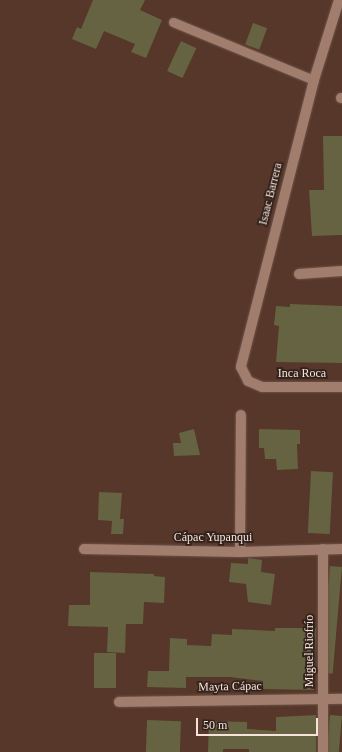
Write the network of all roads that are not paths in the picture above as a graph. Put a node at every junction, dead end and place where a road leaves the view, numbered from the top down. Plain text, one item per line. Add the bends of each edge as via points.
1 (339, 0) edge
2 (173, 22) dead end
3 (314, 80) junction
4 (342, 271) edge
5 (299, 274) dead end
6 (262, 387) joint
7 (342, 387) edge
8 (241, 415) dead end
9 (84, 549) dead end
10 (323, 549) junction
11 (342, 549) edge
12 (240, 552) junction
13 (323, 699) junction
14 (342, 699) edge
15 (119, 702) dead end
16 (324, 752) edge

1 - 3 street, Isaac Barrera
2 - 3 lane
3 - 6 street, Isaac Barrera via 241,367 248,381
4 - 5 street
6 - 7 street, Inca Roca
8 - 12 street
9 - 12 street, Cápac Yupanqui
10 - 11 street, Cápac Yupanqui
10 - 12 street, Cápac Yupanqui
10 - 13 street, Miguel Riofrío
13 - 14 street, Mayta Cápac
13 - 15 street, Mayta Cápac
13 - 16 street, Miguel Riofrío

